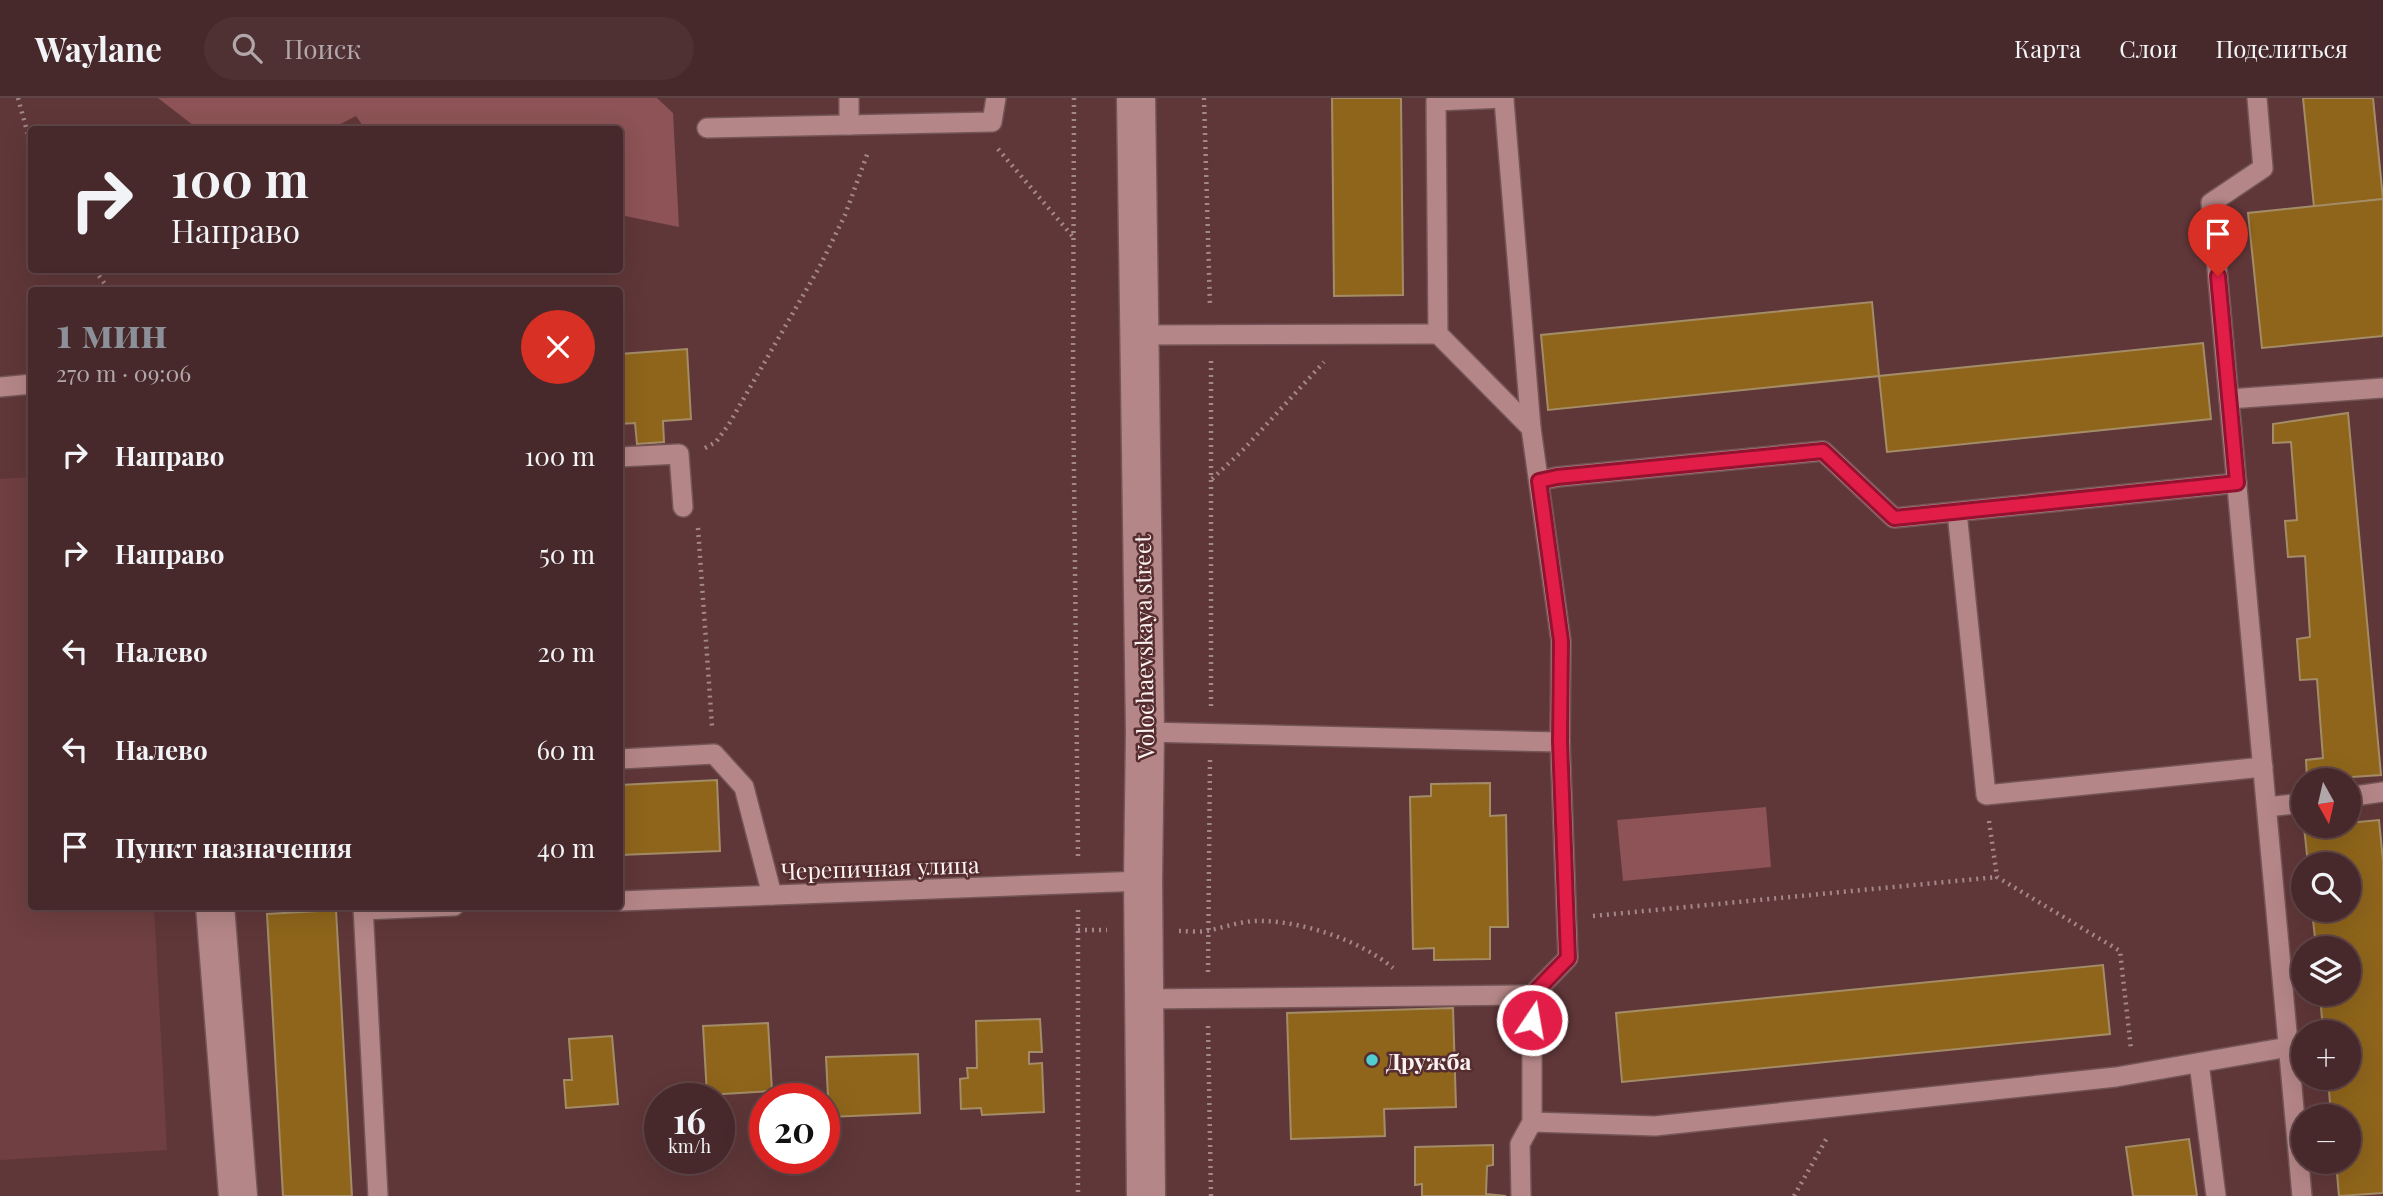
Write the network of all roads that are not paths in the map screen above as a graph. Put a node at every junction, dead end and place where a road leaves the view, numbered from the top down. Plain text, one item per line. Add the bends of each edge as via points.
1 (849, 98) edge
2 (996, 98) edge
3 (1136, 98) edge
4 (2257, 98) edge
5 (1504, 99) edge
6 (849, 125) junction
7 (707, 128) dead end
8 (1438, 334) junction
9 (1138, 335) junction
10 (28, 384) edge
11 (0, 387) edge
12 (2383, 388) edge
13 (2230, 399) junction
14 (1531, 428) junction
15 (623, 457) edge
16 (1539, 481) junction
17 (2237, 483) junction
18 (683, 507) dead end
19 (1957, 512) junction
20 (1145, 732) junction
21 (1560, 741) junction
22 (623, 759) edge
23 (2263, 767) junction
24 (2383, 792) edge
25 (2361, 795) edge
26 (2291, 804) edge
27 (2267, 807) junction
28 (1143, 881) junction
29 (772, 895) junction
30 (623, 901) edge
31 (215, 910) edge
32 (363, 910) edge
33 (1532, 995) junction
34 (1144, 999) junction
35 (2288, 1047) junction
36 (2199, 1063) junction
37 (1532, 1122) junction
38 (238, 1196) edge
39 (379, 1196) edge
40 (1146, 1196) edge
41 (1521, 1196) edge
42 (2217, 1196) edge
43 (2302, 1196) edge

1 - 6 lane
2 - 6 lane via 992,122
3 - 9 street, Volochaevskaya street
4 - 13 lane via 2263,168 2211,202
5 - 8 lane via 1436,101
5 - 14 lane
6 - 7 lane
8 - 9 lane
8 - 14 lane
9 - 20 street, Volochaevskaya street
10 - 11 lane
12 - 13 lane
13 - 17 lane
14 - 16 lane
15 - 18 lane via 679,454
16 - 19 lane via 1823,451 1894,518
16 - 21 lane via 1561,641
17 - 19 lane
17 - 23 lane
19 - 23 lane via 1986,795
20 - 21 lane
20 - 28 street, Volochaevskaya street
21 - 33 lane via 1568,958
22 - 29 lane via 714,754 744,787
23 - 27 lane
24 - 25 lane
26 - 27 lane
27 - 35 lane
28 - 29 lane, Черепичная улица
28 - 34 street, Volochaevskaya street
29 - 30 lane, Черепичная улица
31 - 38 street
32 - 39 lane
33 - 34 lane
33 - 37 lane
34 - 40 street, Volochaevskaya street
35 - 36 lane
35 - 43 lane
36 - 37 lane via 1655,1126
36 - 42 lane
37 - 41 lane via 1520,1143

